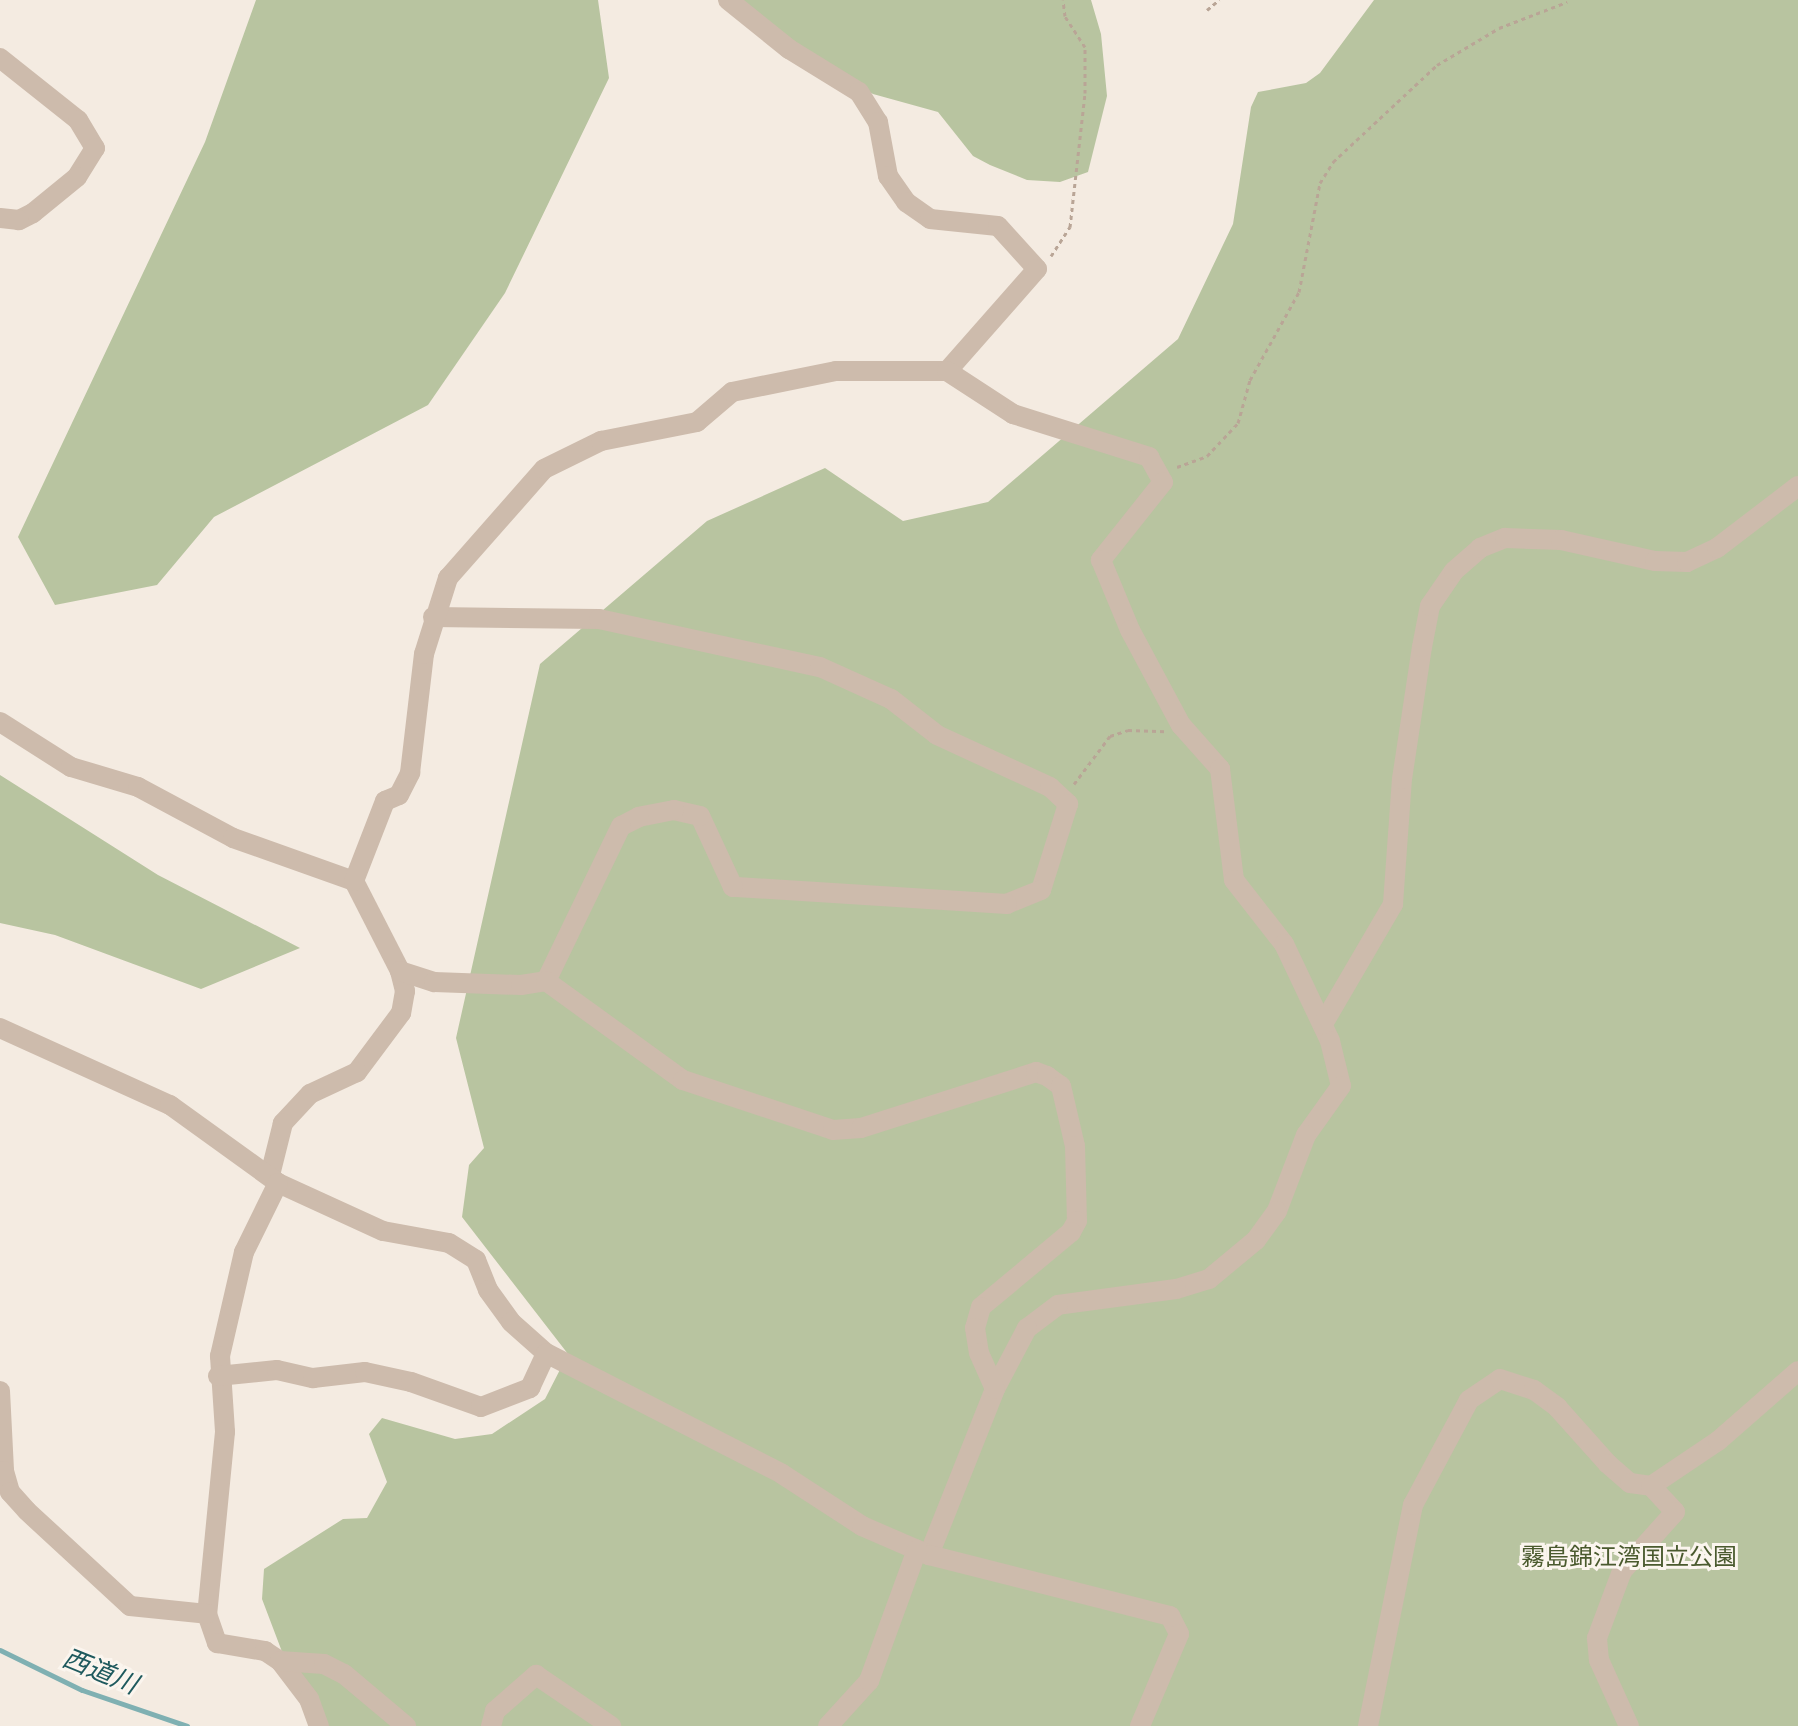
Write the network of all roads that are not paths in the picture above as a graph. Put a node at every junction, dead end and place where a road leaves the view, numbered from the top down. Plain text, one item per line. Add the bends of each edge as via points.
1 (728, 0) edge
2 (0, 58) edge
3 (0, 218) edge
4 (947, 371) junction
5 (1798, 486) edge
6 (433, 617) junction
7 (0, 722) edge
8 (354, 881) junction
9 (400, 971) junction
10 (546, 981) junction
11 (1323, 1024) junction
12 (0, 1028) edge
13 (274, 1179) junction
14 (546, 1353) junction
15 (1798, 1371) edge
16 (218, 1376) junction
17 (995, 1389) junction
18 (0, 1391) edge
19 (1651, 1486) junction
20 (923, 1553) junction
21 (207, 1614) junction
22 (280, 1661) junction
23 (319, 1726) edge
24 (406, 1726) edge
25 (491, 1726) edge
26 (611, 1726) edge
27 (828, 1726) edge
28 (1140, 1726) edge
29 (1368, 1726) edge
30 (1629, 1726) edge

1 - 4 street via 789,49 859,92 878,122 888,176 906,202 930,219 998,226 1037,269
2 - 3 street via 78,120 95,148 77,177 33,213 19,220
4 - 6 street via 836,371 732,392 697,422 601,441 544,469 448,578
4 - 11 street via 1013,414 1149,457 1163,482 1101,560 1130,630 1181,725 1220,769 1234,880 1284,944
5 - 11 street via 1717,548 1687,562 1655,561 1561,540 1505,538 1480,548 1454,571 1430,606 1422,647 1402,779 1393,904
6 - 8 street via 410,773 399,795 385,801
6 - 10 street via 599,619 820,667 891,699 937,735 1065,797 1068,804 1041,890 1007,904 733,887 700,816 674,810 639,817 621,826
7 - 8 street via 71,767 138,787 233,838
8 - 9 street
9 - 10 street via 434,982
9 - 13 street via 405,991 401,1013 357,1072 310,1094 283,1123
10 - 17 street via 683,1080 833,1130 861,1128 1036,1072 1061,1086 1075,1146 1077,1221 1071,1232 981,1307 975,1328 979,1353
11 - 17 street via 1341,1086 1306,1135 1277,1211 1256,1240 1209,1279 1176,1289 1058,1305 1027,1328
12 - 13 street via 170,1105
13 - 14 street via 383,1231 449,1243 467,1254 476,1260 488,1290 511,1322
13 - 16 street via 244,1252
14 - 16 street via 530,1388 481,1407 365,1372 313,1378 277,1370
14 - 20 street via 782,1474 862,1526
15 - 19 street via 1718,1441
16 - 21 street via 225,1432
17 - 20 street
18 - 21 street via 4,1471 10,1492 27,1511 130,1606
19 - 29 street via 1630,1483 1534,1390 1500,1379 1479,1388 1413,1505
19 - 30 street via 1675,1512 1622,1571 1597,1638 1599,1660
20 - 27 street via 869,1681
20 - 28 street via 1170,1616 1180,1628 1177,1643
21 - 22 street via 217,1643 265,1651
22 - 23 street via 309,1699
22 - 24 street via 324,1664 344,1674
25 - 26 street via 495,1711 536,1675

